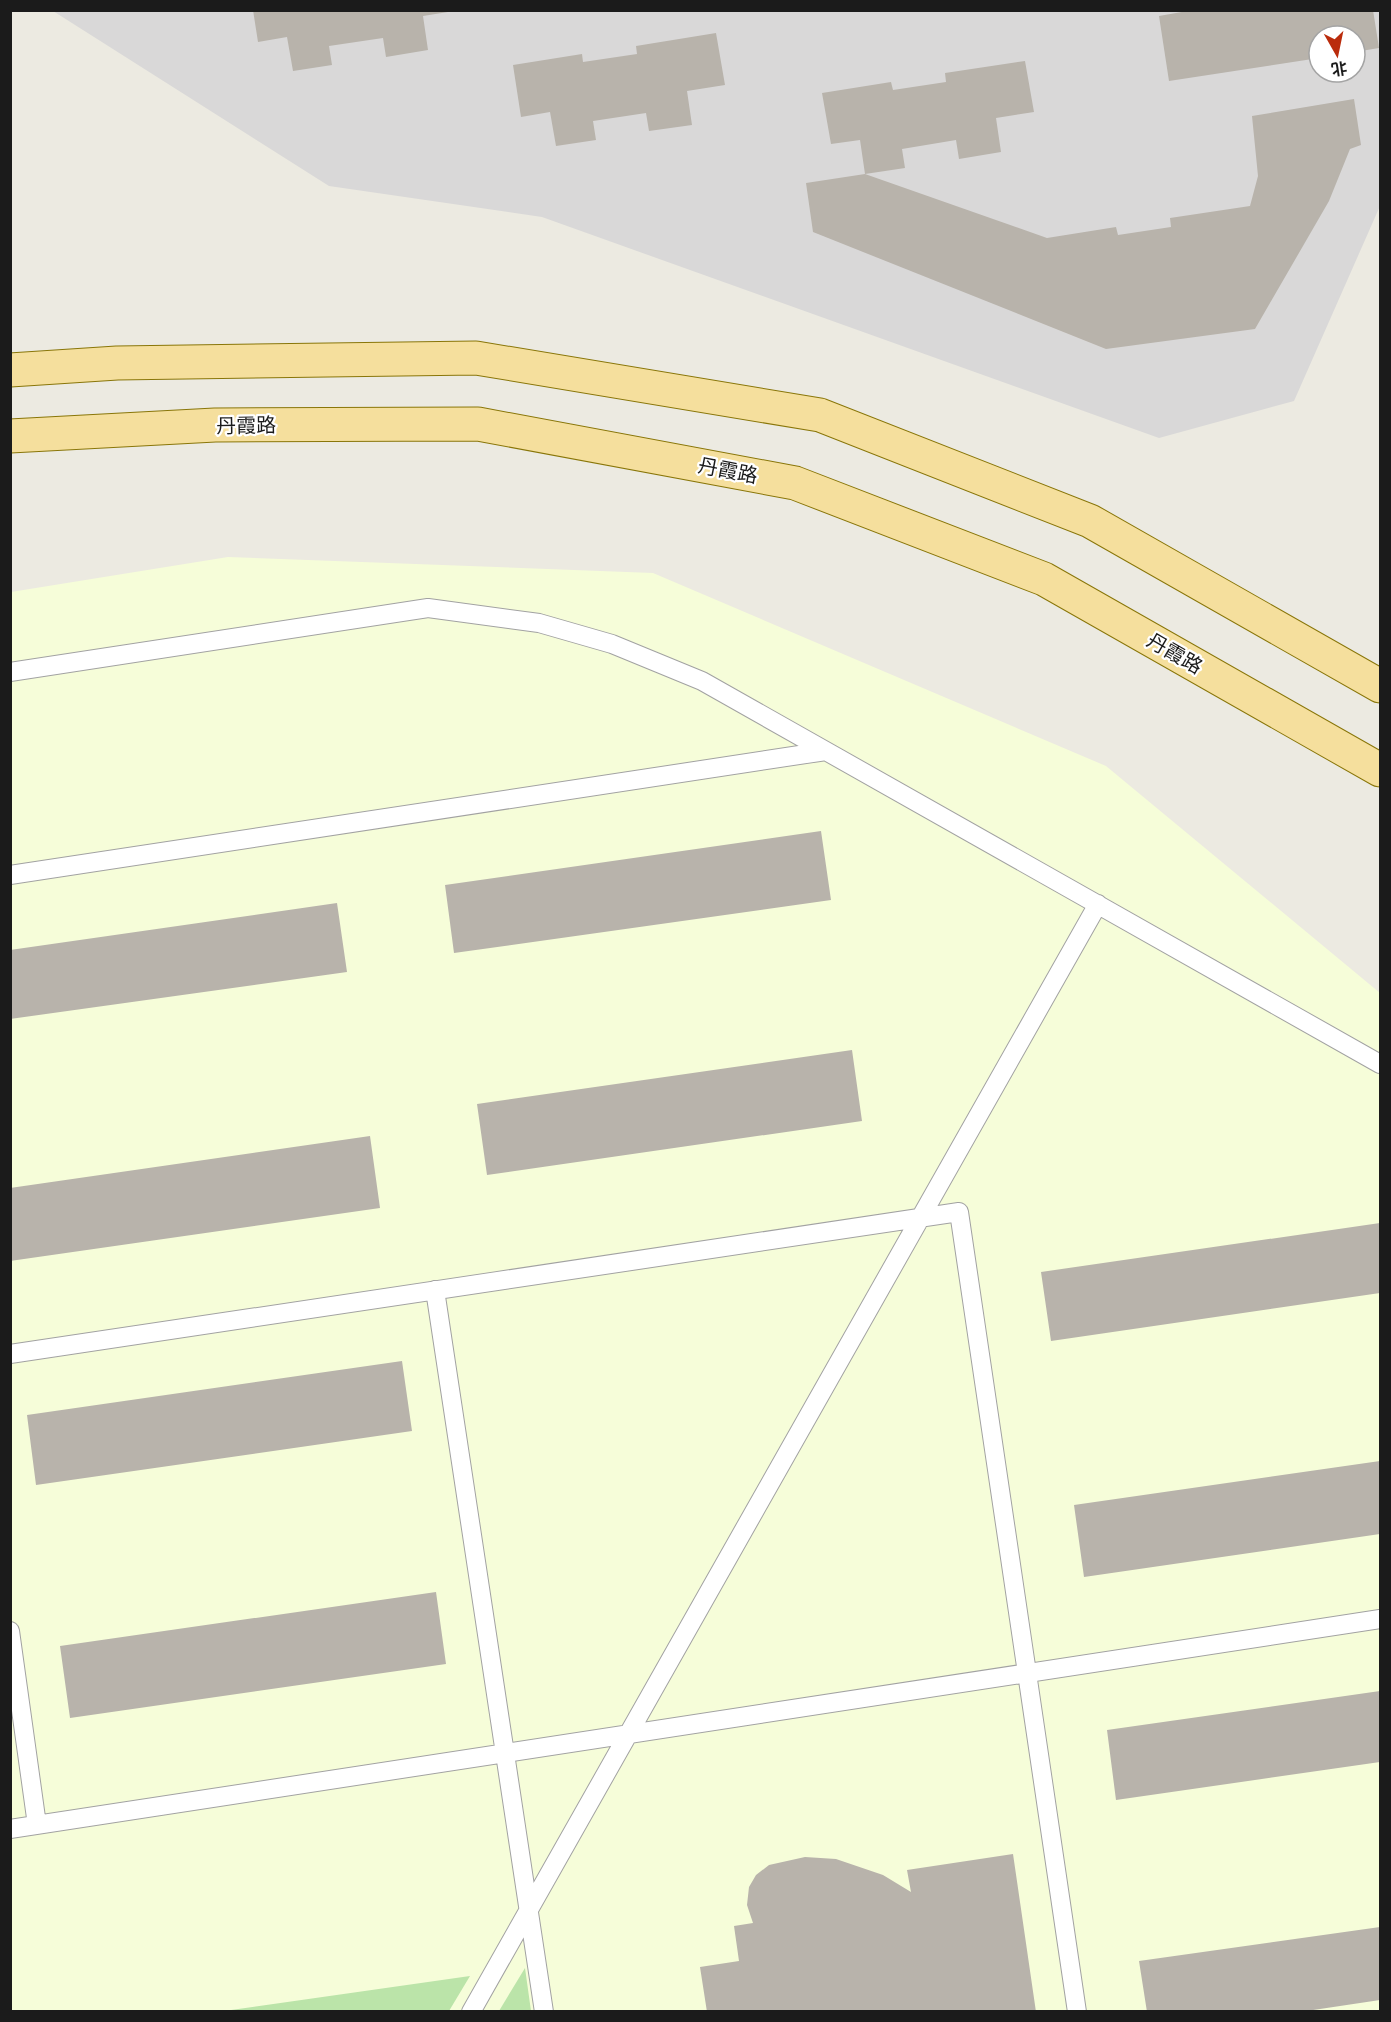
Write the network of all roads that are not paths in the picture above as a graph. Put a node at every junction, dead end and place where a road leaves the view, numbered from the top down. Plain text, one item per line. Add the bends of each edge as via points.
1 (10, 370) edge
2 (10, 436) edge
3 (10, 672) edge
4 (1380, 686) edge
5 (826, 751) junction
6 (1380, 770) edge
7 (10, 875) edge
8 (1098, 904) junction
9 (1380, 1064) edge
10 (920, 1218) junction
11 (435, 1290) junction
12 (10, 1354) edge
13 (1380, 1619) edge
14 (10, 1631) edge
15 (1027, 1673) junction
16 (628, 1735) junction
17 (505, 1753) junction
18 (37, 1825) junction
19 (10, 1829) edge
20 (529, 1910) junction
21 (471, 2012) edge
22 (544, 2012) edge
23 (1077, 2012) edge

1 - 4 main road via 117,363 476,358 820,415 1090,521
2 - 6 main road, 丹霞路 via 215,425 478,424 795,483 1044,579
3 - 5 lane via 428,608 539,622 612,644 702,681
5 - 7 lane
5 - 8 lane
8 - 9 lane
8 - 10 lane
10 - 11 lane
10 - 15 lane via 959,1212
10 - 16 lane
11 - 12 lane
11 - 17 lane
13 - 15 lane
14 - 18 lane
15 - 16 lane
15 - 23 lane
16 - 17 lane
16 - 20 lane
17 - 18 lane
17 - 20 lane
18 - 19 lane
20 - 21 lane
20 - 22 lane

